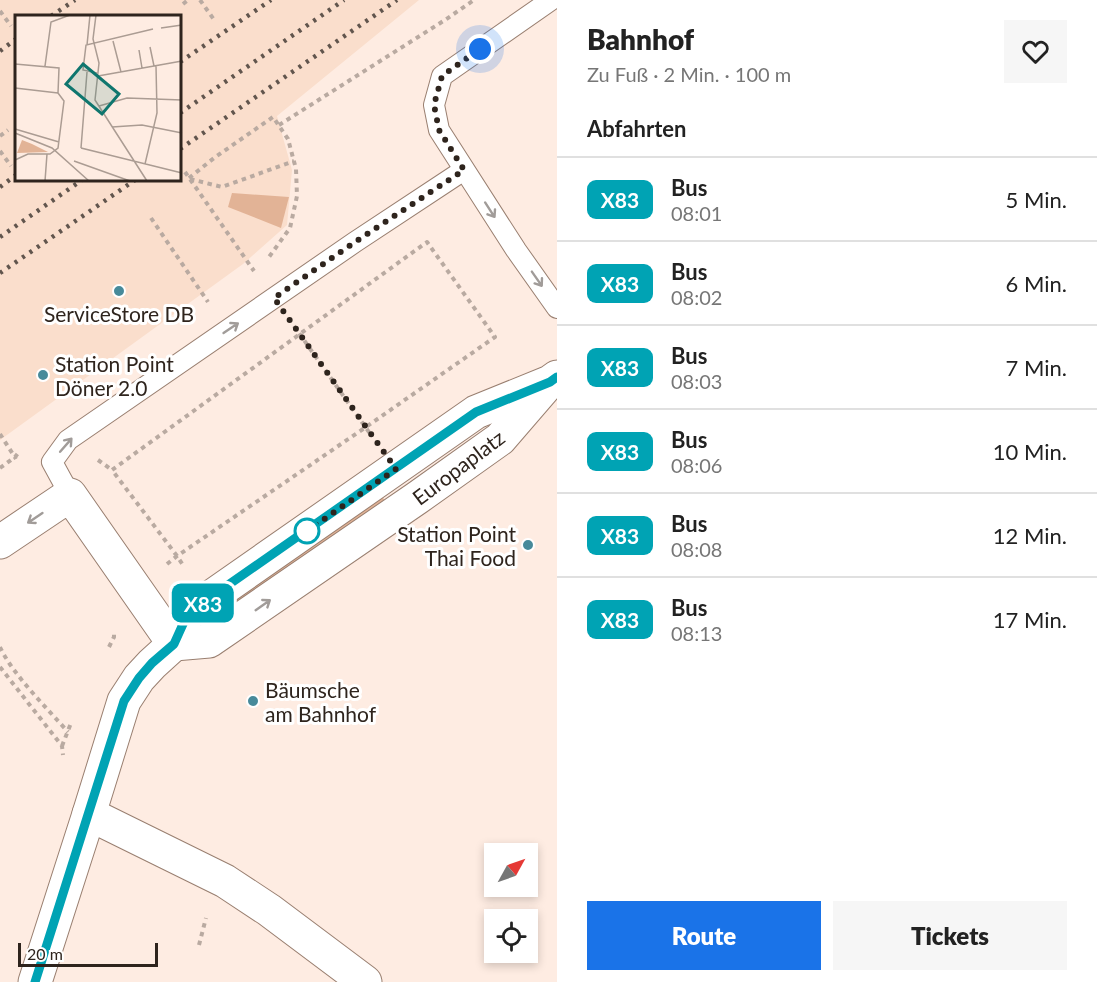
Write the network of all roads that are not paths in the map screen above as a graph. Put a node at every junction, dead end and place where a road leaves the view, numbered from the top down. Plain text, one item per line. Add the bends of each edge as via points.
1 (551, 0) edge
2 (464, 170) junction
3 (557, 308) edge
4 (555, 384) edge
5 (70, 495) junction
6 (0, 542) edge
7 (174, 644) junction
8 (89, 814) junction
9 (35, 982) edge
10 (365, 982) edge

1 - 2 lane via 442,76 434,105 439,130
2 -> 3 lane
5 -> 2 lane via 52,462 68,440
7 -> 4 street, Europaplatz via 209,641 500,439
4 - 7 street, Europaplatz via 476,412 188,613
5 -> 6 street
5 - 7 street
7 - 8 street, Europaplatz via 152,663 124,701
8 - 9 street, Europaplatz
8 - 10 street via 225,881

